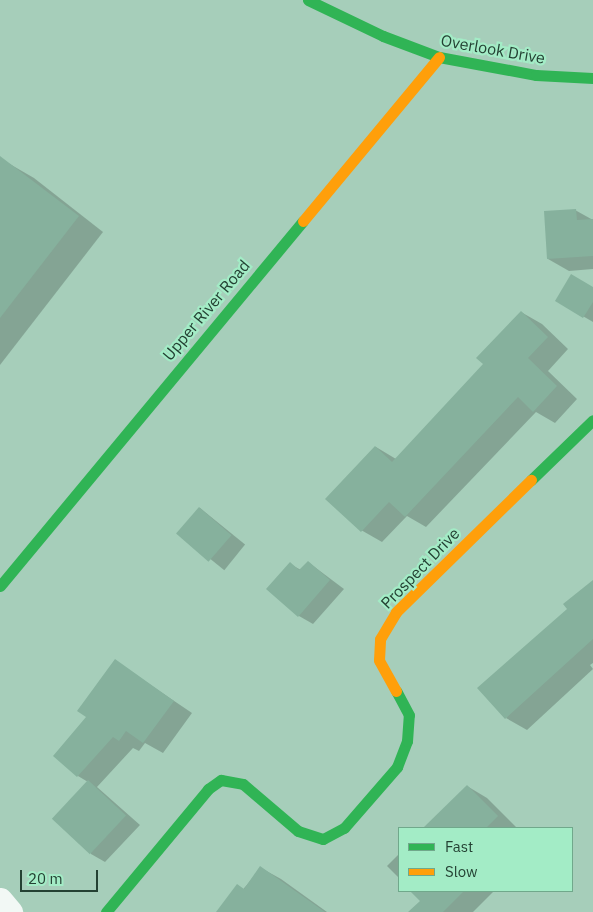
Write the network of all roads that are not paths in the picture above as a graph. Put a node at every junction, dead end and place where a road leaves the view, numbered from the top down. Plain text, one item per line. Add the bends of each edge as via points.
1 (308, 0) edge
2 (439, 57) junction
3 (593, 78) edge
4 (593, 420) edge
5 (0, 586) edge
6 (0, 900) edge
7 (10, 912) edge
8 (106, 912) edge

1 - 2 street, Overlook Drive via 383,36
2 - 3 street, Overlook Drive via 536,75
2 - 5 street, Upper River Road
4 - 8 street, Prospect Drive via 396,612 380,639 379,660 409,715 407,741 397,767 344,828 323,839 298,831 243,784 221,780 208,790
6 - 7 street

